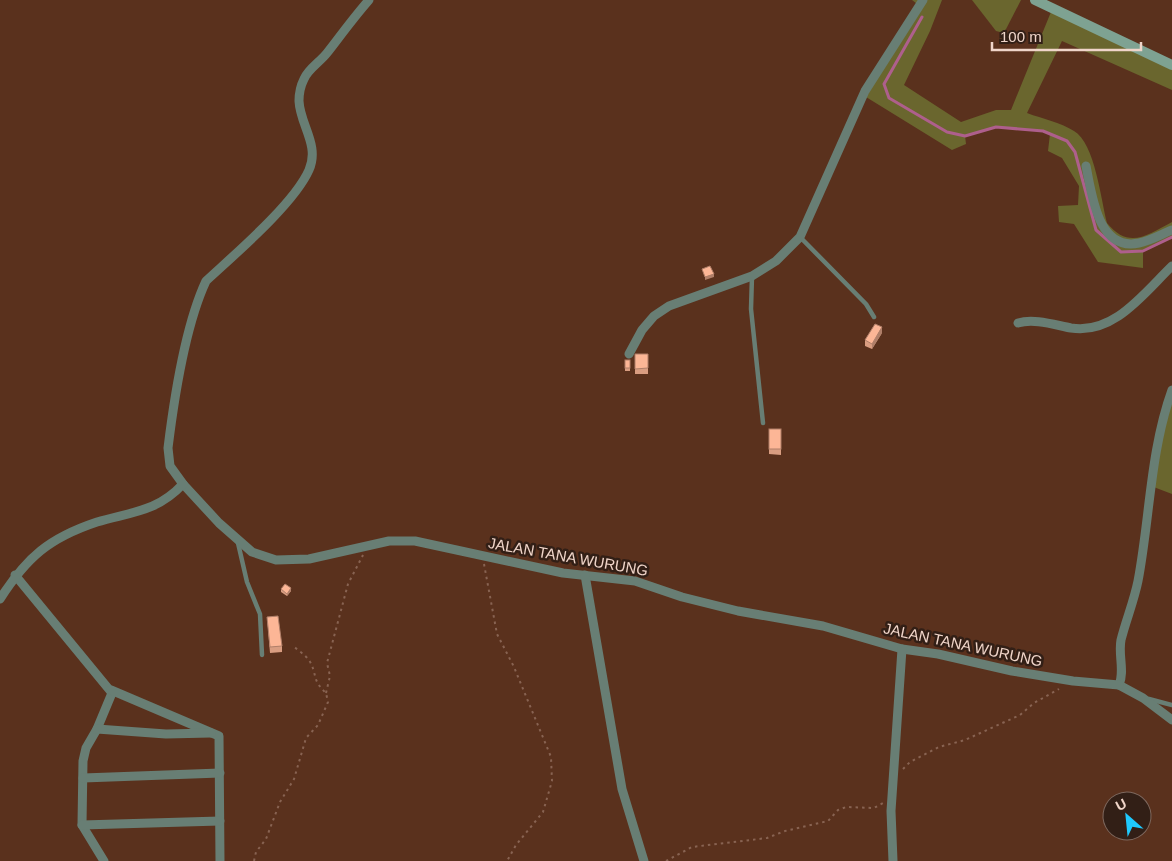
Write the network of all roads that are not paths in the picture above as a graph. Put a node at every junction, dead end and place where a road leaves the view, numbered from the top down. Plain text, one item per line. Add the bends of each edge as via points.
1 (369, 0) edge
2 (924, 0) edge
3 (1035, 0) edge
4 (1172, 65) edge
5 (1086, 166) dead end
6 (1172, 230) edge
7 (800, 237) junction
8 (1172, 266) edge
9 (752, 276) junction
10 (874, 317) dead end
11 (1018, 323) dead end
12 (629, 354) dead end
13 (1172, 390) edge
14 (763, 423) dead end
15 (183, 484) junction
16 (238, 539) junction
17 (15, 575) junction
18 (585, 576) junction
19 (0, 599) edge
20 (902, 649) junction
21 (262, 655) dead end
22 (1120, 685) junction
23 (111, 690) junction
24 (1143, 698) junction
25 (1172, 705) edge
26 (1172, 720) edge
27 (97, 729) junction
28 (216, 733) junction
29 (220, 773) junction
30 (83, 778) junction
31 (220, 821) junction
32 (82, 825) junction
33 (104, 861) edge
34 (220, 861) edge
35 (644, 861) edge
36 (893, 861) edge

1 - 15 street, JALAN TANA WURUNG via 304,77 299,103 312,143 313,157 298,189 206,281 199,294 168,448 170,466
2 - 7 street via 865,91
3 - 4 street
5 - 6 street via 1102,226 1116,241 1141,243
7 - 9 street via 776,261
7 - 10 lane via 866,304
8 - 11 street via 1117,318 1098,327 1087,330 1033,322
9 - 12 street via 669,306 642,330
9 - 14 lane via 751,309
13 - 22 street via 1159,443 1138,582 1121,641 1123,677
15 - 16 street, JALAN TANA WURUNG
15 - 17 street via 162,502 134,514 96,523 54,542 27,561
16 - 18 street, JALAN TANA WURUNG via 252,552 276,560 309,559 389,540 415,541
16 - 21 lane via 247,582 260,614
17 - 19 street
17 - 23 street
18 - 20 street, JALAN TANA WURUNG via 635,581 682,597 738,611 824,626
18 - 35 street via 622,789
20 - 22 street, JALAN TANA WURUNG via 1012,671
20 - 36 street via 890,826
22 - 24 street
23 - 27 street via 112,695
23 - 28 street
24 - 25 lane
24 - 26 street
27 - 28 street via 166,734
27 - 30 street via 84,754
28 - 29 street via 220,739
29 - 30 street
29 - 31 street
30 - 32 street
31 - 32 street
31 - 34 street
32 - 33 street

